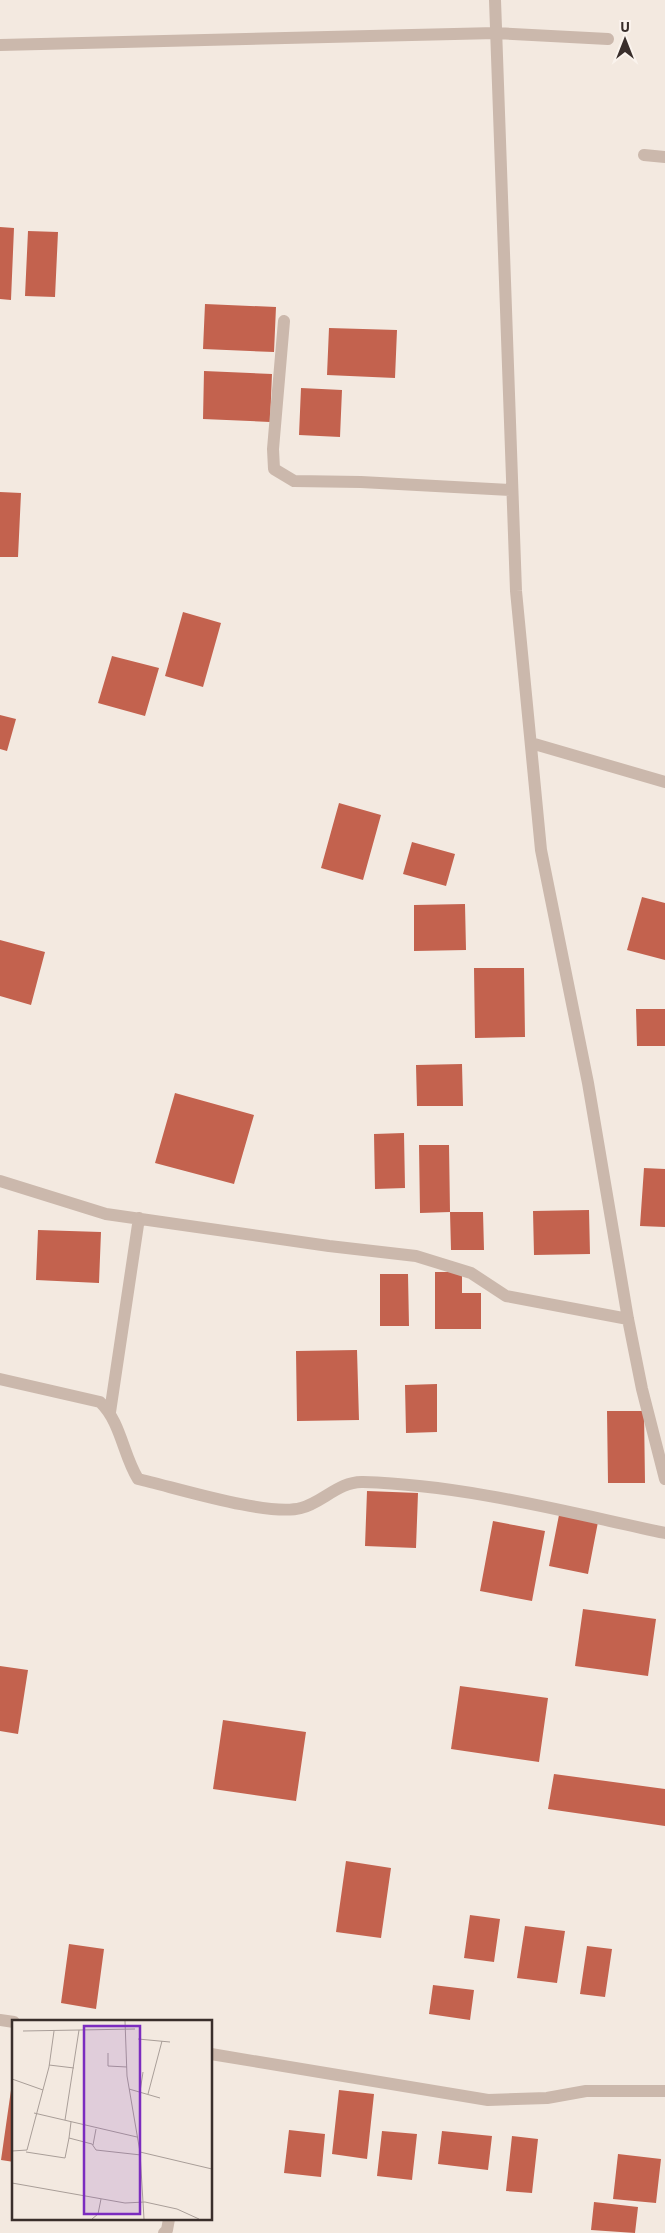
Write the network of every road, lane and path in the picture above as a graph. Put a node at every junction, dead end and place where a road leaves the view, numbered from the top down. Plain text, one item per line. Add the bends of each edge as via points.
1 (495, 0) edge
2 (496, 33) junction
3 (608, 40) dead end
4 (0, 45) edge
5 (644, 155) dead end
6 (665, 157) edge
7 (284, 321) dead end
8 (512, 490) junction
9 (530, 743) junction
10 (665, 780) edge
11 (0, 1182) edge
12 (139, 1218) junction
13 (628, 1319) junction
14 (0, 1379) edge
15 (110, 1412) junction
16 (665, 1480) edge
17 (665, 1533) edge
18 (212, 2054) edge
19 (665, 2091) edge

1 - 2 street
2 - 3 street
2 - 4 street
2 - 8 street
5 - 6 street
7 - 8 street via 273,449 274,469 282,475 294,481
8 - 9 street via 516,591
9 - 10 street
9 - 13 street via 541,850 588,1083
11 - 12 street via 106,1214
12 - 13 street via 416,1256 471,1273 506,1296
12 - 15 street
13 - 16 street
14 - 15 street via 100,1402
15 - 17 street via 138,1479 262,1508 301,1508 336,1489 361,1482 478,1493
18 - 19 street via 488,2100 547,2098 586,2091

